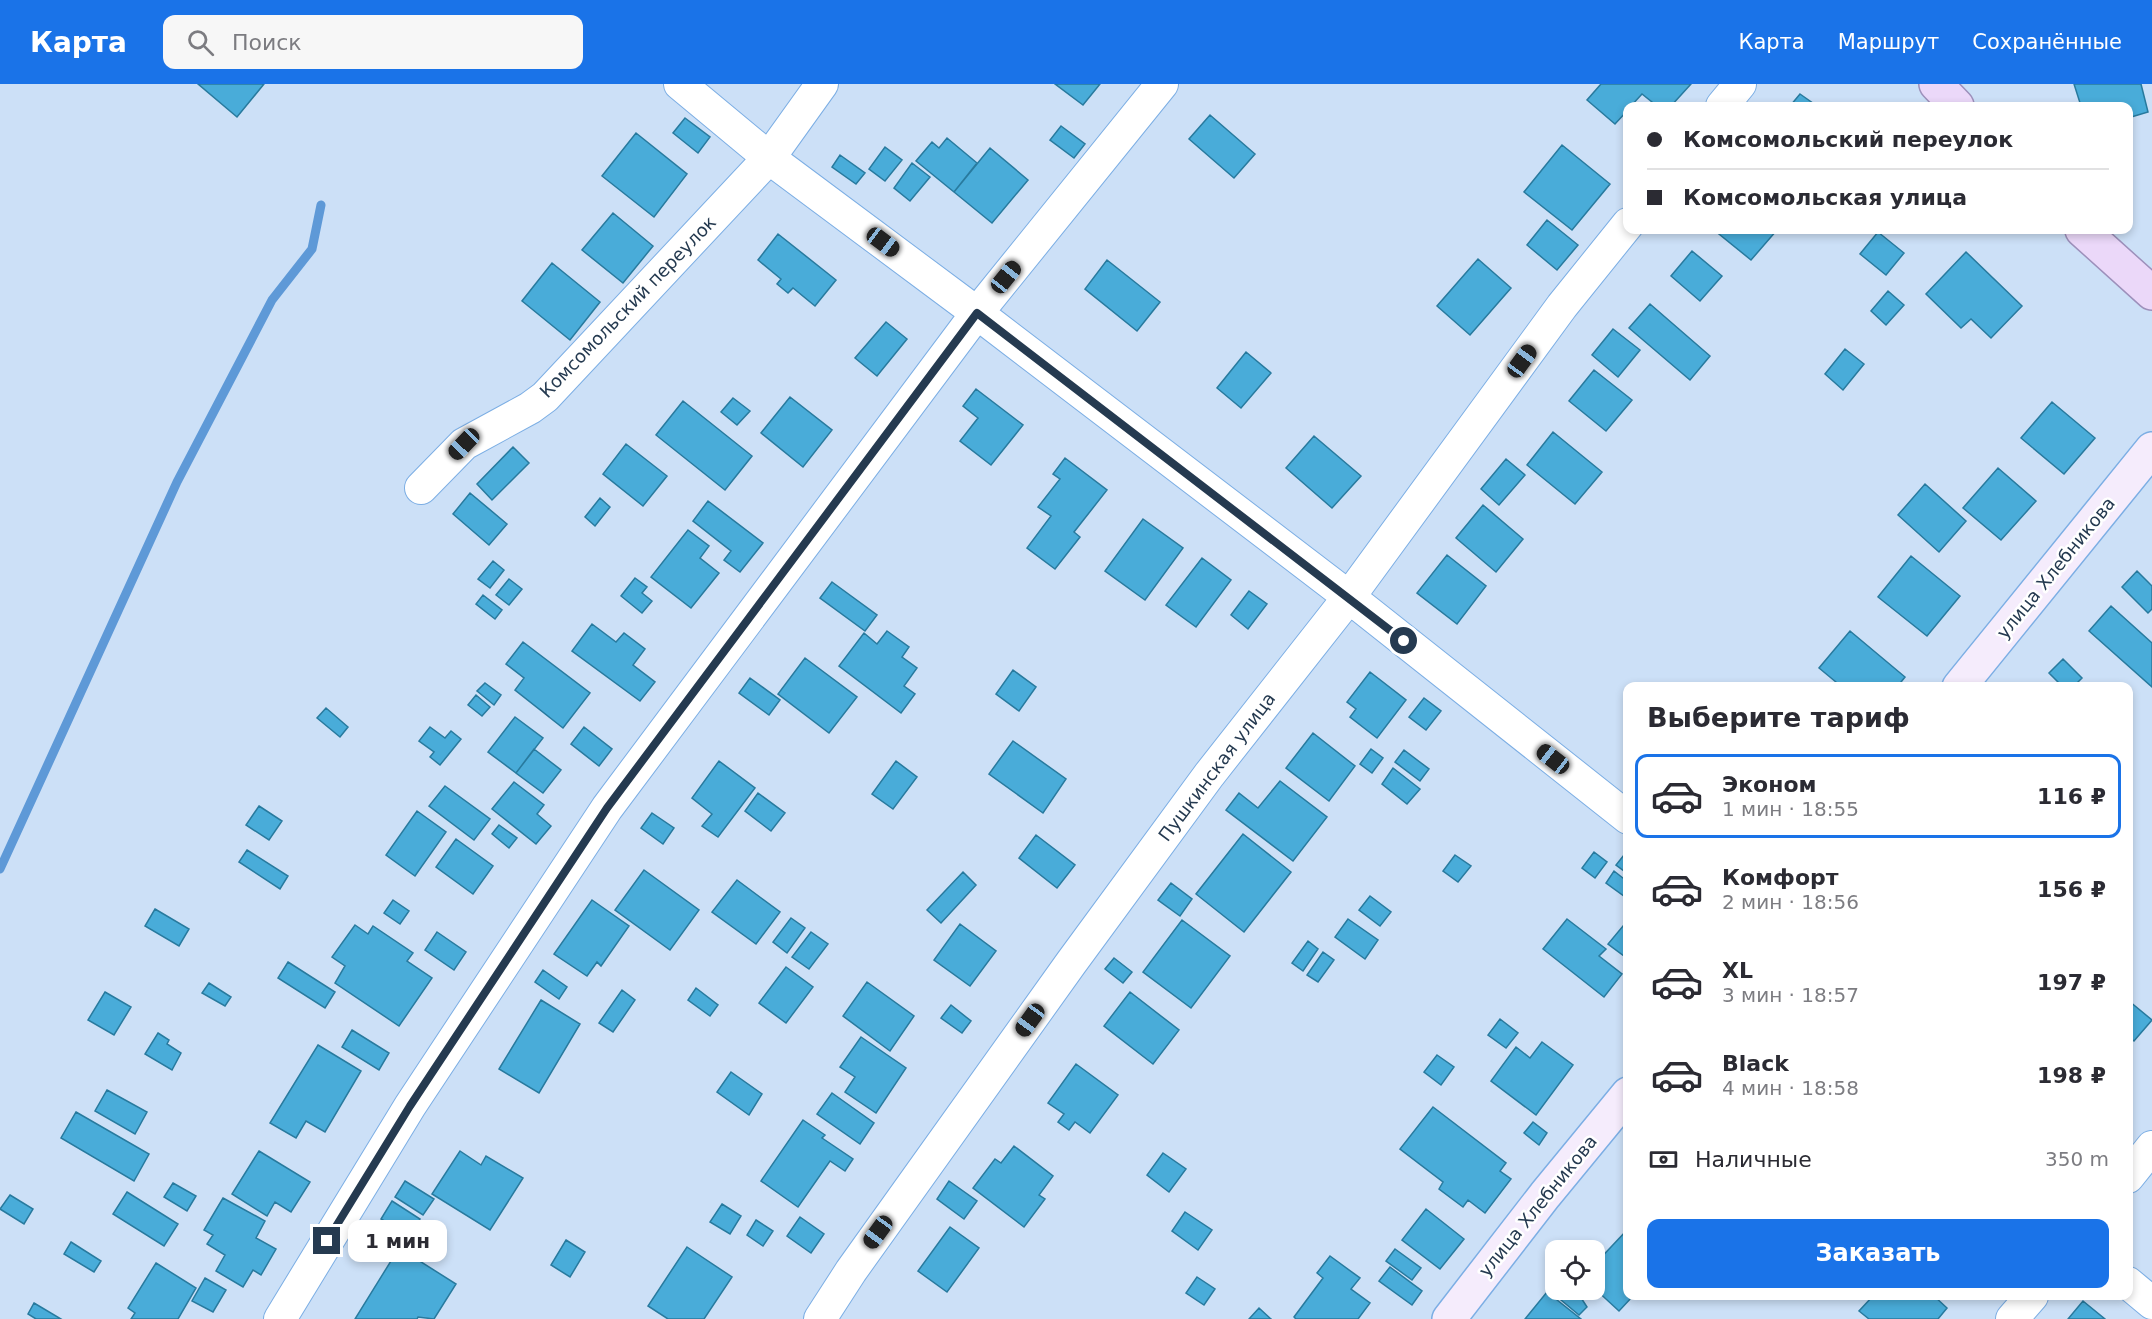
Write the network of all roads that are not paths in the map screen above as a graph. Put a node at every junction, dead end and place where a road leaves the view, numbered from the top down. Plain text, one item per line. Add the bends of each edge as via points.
1 (680, 84) edge
2 (822, 84) edge
3 (1162, 84) edge
4 (1740, 84) edge
5 (1936, 84) edge
6 (1725, 102) edge
7 (1953, 102) edge
8 (769, 158) junction
9 (1623, 230) edge
10 (2086, 234) edge
11 (2152, 293) edge
12 (977, 313) junction
13 (2152, 449) edge
14 (421, 488) dead end
15 (1349, 597) junction
16 (1963, 682) edge
17 (1623, 814) edge
18 (1623, 1100) edge
19 (2152, 1148) edge
20 (2133, 1171) edge
21 (2133, 1287) edge
22 (2029, 1300) edge
23 (2152, 1303) edge
24 (280, 1319) edge
25 (820, 1319) edge
26 (1449, 1319) edge
27 (2013, 1319) edge

1 - 8 street
2 - 8 street, Комсомольский переулок
3 - 12 street
4 - 6 street
5 - 7 main road
8 - 12 street
8 - 14 street, Комсомольский переулок via 545,397 464,444
9 - 15 street, Пушкинская улица via 1562,306
10 - 11 main road
12 - 15 street
12 - 24 street via 607,808 410,1106
13 - 16 street, улица Хлебникова
15 - 17 street
15 - 25 street, Пушкинская улица via 1209,775 1078,953
18 - 26 street, улица Хлебникова
19 - 20 street
21 - 23 street
22 - 27 street

